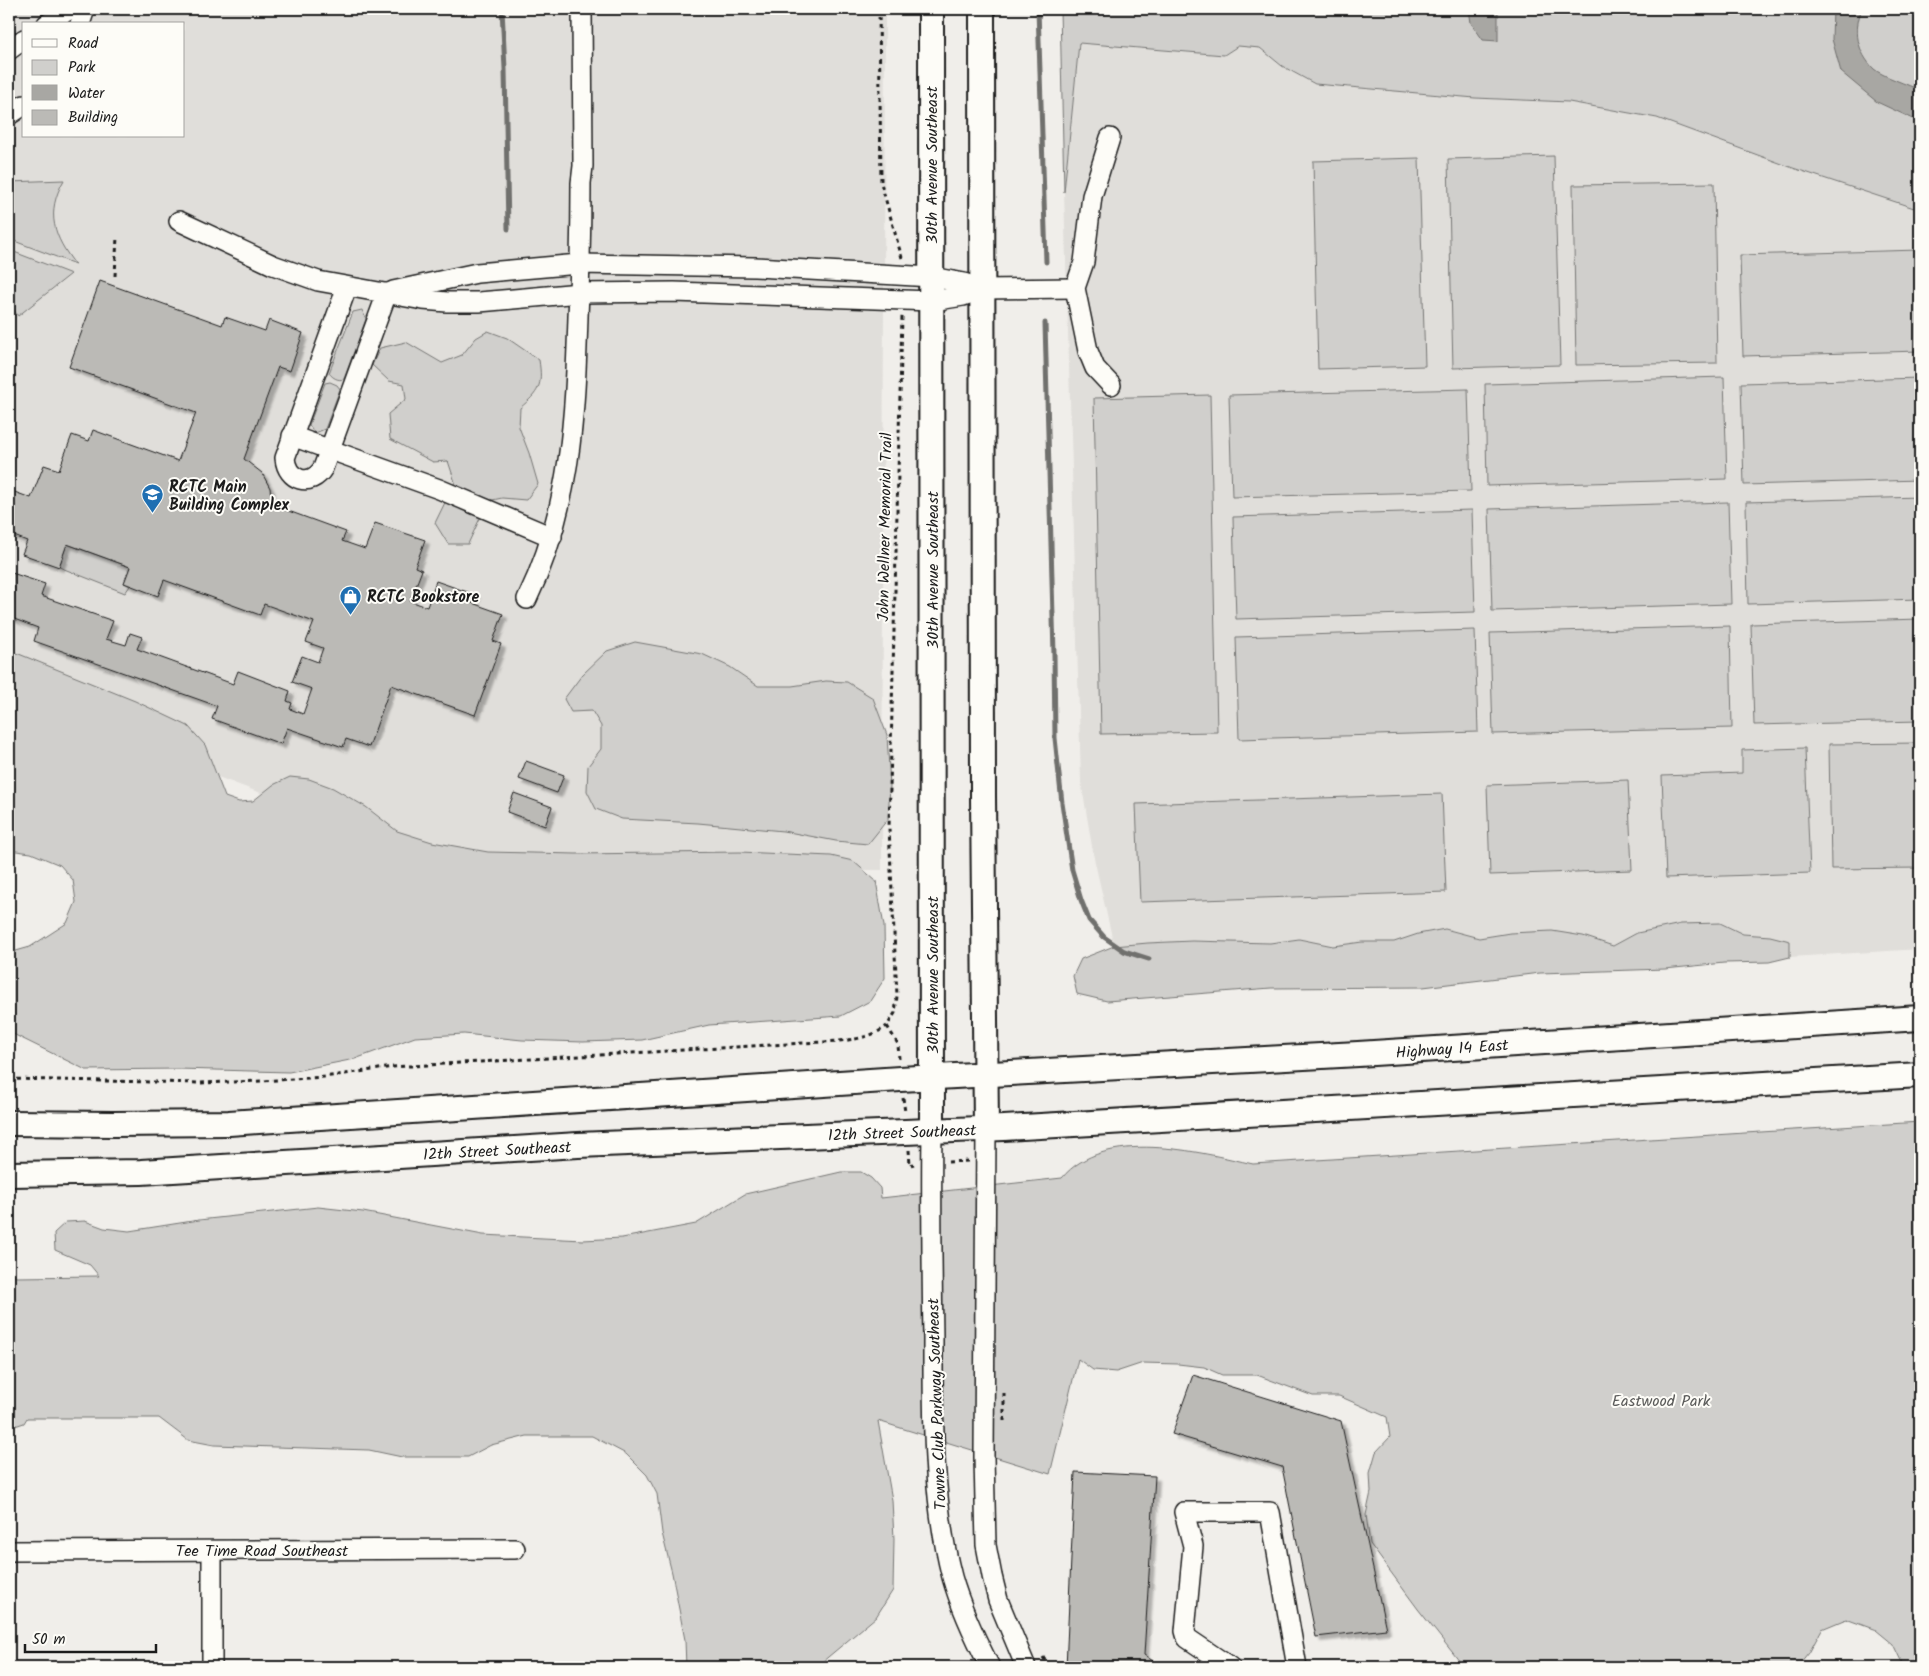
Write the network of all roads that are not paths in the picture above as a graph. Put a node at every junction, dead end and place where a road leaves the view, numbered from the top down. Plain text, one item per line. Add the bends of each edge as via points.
1 (70, 9) edge
2 (85, 9) edge
3 (582, 9) edge
4 (931, 9) edge
5 (982, 9) edge
6 (50, 22) edge
7 (81, 22) edge
8 (22, 41) edge
9 (9, 50) edge
10 (22, 106) edge
11 (9, 114) edge
12 (1110, 138) dead end
13 (179, 221) dead end
14 (579, 264) junction
15 (932, 277) junction
16 (348, 287) junction
17 (1075, 288) junction
18 (983, 289) junction
19 (387, 293) junction
20 (580, 293) junction
21 (932, 301) junction
22 (1111, 385) dead end
23 (292, 436) junction
24 (330, 450) junction
25 (552, 538) junction
26 (527, 599) dead end
27 (1920, 1018) edge
28 (985, 1075) junction
29 (1920, 1075) edge
30 (932, 1078) junction
31 (9, 1123) edge
32 (986, 1129) junction
33 (932, 1131) junction
34 (9, 1174) edge
35 (515, 1549) dead end
36 (9, 1551) edge
37 (212, 1551) junction
38 (212, 1667) edge
39 (990, 1667) edge
40 (1026, 1667) edge
41 (1230, 1667) edge
42 (1297, 1667) edge

1 - 6 street
2 - 7 street
3 - 14 street via 583,166
4 - 15 main road, 30th Avenue Southeast
5 - 18 main road
8 - 9 street
10 - 11 street
12 - 17 street via 1092,196 1084,262
13 - 16 street via 273,265
14 - 15 street via 755,267
14 - 19 street via 477,273
14 - 20 street
15 - 18 street
15 - 21 main road, 30th Avenue Southeast
16 - 19 street
16 - 23 street
17 - 18 street
17 - 22 street via 1088,351 1095,368
18 - 21 street
18 - 28 main road
19 - 20 street via 447,302
19 - 24 street
20 - 21 street via 754,294
20 - 25 street via 576,385 567,472
21 - 30 main road, 30th Avenue Southeast
23 - 24 street
23 - 24 street via 285,466 300,479 311,479 320,472
24 - 25 street via 439,489
25 - 26 street
27 - 28 main road, Highway 14 East
28 - 30 main road
28 - 32 main road
29 - 32 main road
30 - 31 main road via 229,1122
30 - 33 main road, 30th Avenue Southeast
32 - 33 main road, 12th Street Southeast
32 - 40 street via 986,1544 998,1600
33 - 34 main road, 12th Street Southeast via 578,1145 140,1172
33 - 39 street, Towne Club Parkway Southeast via 933,1376 942,1524 959,1598
35 - 37 street, Tee Time Road Southeast
36 - 37 street, Tee Time Road Southeast
37 - 38 street
41 - 42 street via 1187,1638 1193,1546 1184,1512 1270,1512

